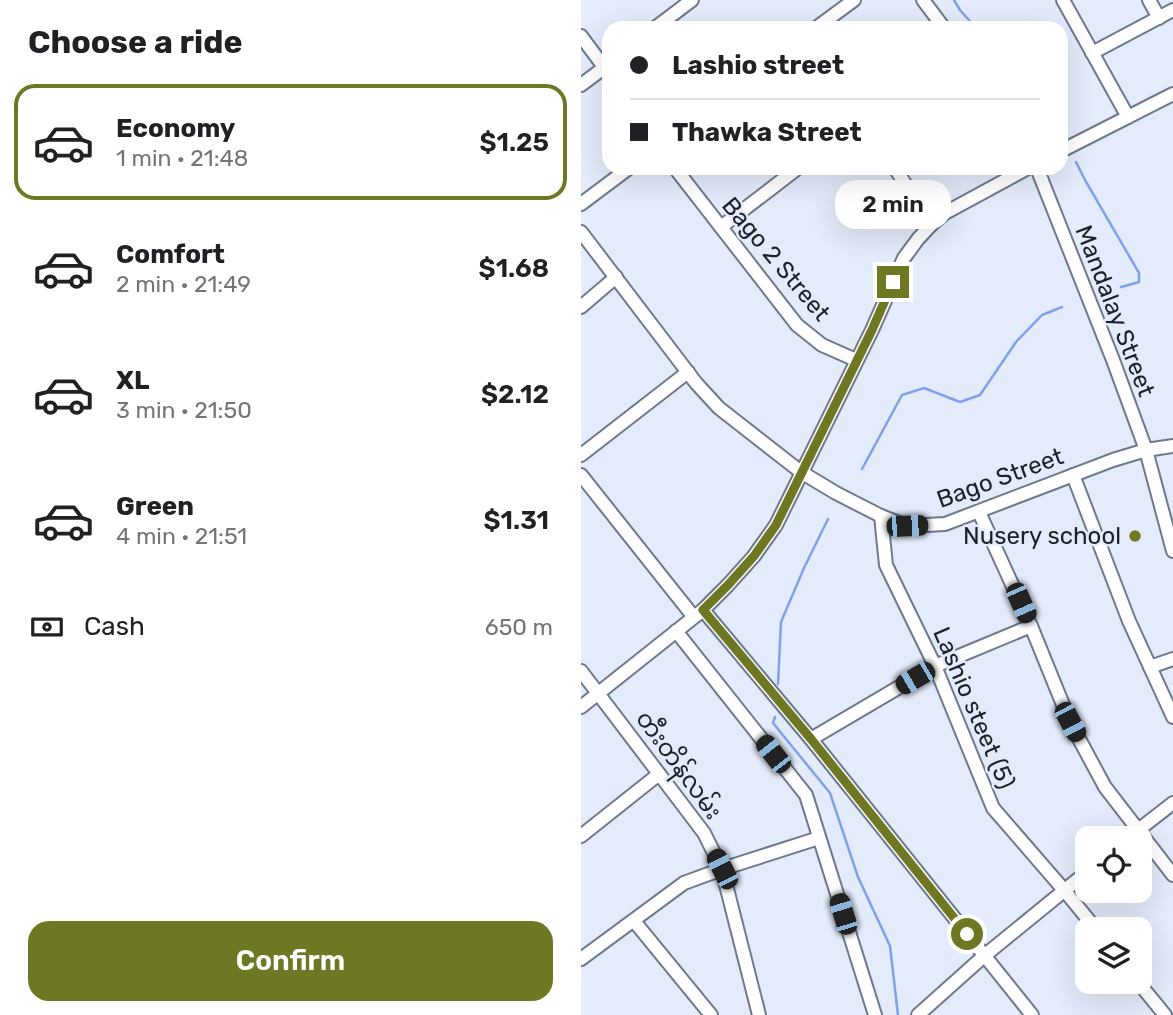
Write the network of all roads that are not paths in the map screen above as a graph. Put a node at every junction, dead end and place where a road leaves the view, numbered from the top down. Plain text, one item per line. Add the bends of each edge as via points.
1 (692, 0) edge
2 (854, 0) edge
3 (923, 0) edge
4 (1063, 0) edge
5 (1149, 0) edge
6 (1173, 10) edge
7 (1159, 18) junction
8 (664, 21) edge
9 (826, 21) edge
10 (939, 21) edge
11 (581, 36) edge
12 (1092, 53) junction
13 (602, 59) edge
14 (602, 69) edge
15 (581, 85) edge
16 (1173, 94) edge
17 (1128, 117) junction
18 (1068, 147) edge
19 (620, 175) edge
20 (680, 175) edge
21 (789, 175) edge
22 (899, 175) edge
23 (1015, 175) edge
24 (1040, 175) edge
25 (581, 204) edge
26 (931, 225) junction
27 (721, 227) junction
28 (581, 232) edge
29 (616, 277) junction
30 (581, 307) edge
31 (856, 360) junction
32 (688, 372) junction
33 (1173, 446) edge
34 (1146, 450) junction
35 (581, 455) edge
36 (801, 472) junction
37 (581, 475) edge
38 (1073, 475) junction
39 (979, 512) junction
40 (881, 516) junction
41 (1173, 551) edge
42 (698, 613) junction
43 (1031, 626) junction
44 (676, 632) junction
45 (1173, 659) edge
46 (935, 666) junction
47 (1150, 667) junction
48 (581, 671) edge
49 (599, 693) junction
50 (581, 707) edge
51 (1173, 717) edge
52 (811, 739) junction
53 (659, 774) junction
54 (1173, 803) edge
55 (1128, 826) edge
56 (1143, 826) edge
57 (581, 836) edge
58 (820, 838) junction
59 (1152, 853) edge
60 (722, 869) junction
61 (1173, 875) edge
62 (1075, 881) edge
63 (1064, 890) junction
64 (1086, 917) edge
65 (634, 920) junction
66 (984, 956) junction
67 (581, 959) edge
68 (1148, 994) edge
69 (711, 1015) edge
70 (759, 1015) edge
71 (874, 1015) edge
72 (918, 1015) edge
73 (1033, 1015) edge
74 (1165, 1015) edge

1 - 8 street
2 - 9 street
3 - 10 street
4 - 12 street
5 - 7 street
6 - 7 street
7 - 12 street
11 - 13 street
12 - 17 street
14 - 15 street
16 - 17 street
17 - 18 street
19 - 25 street
20 - 27 street, Bago 2 Street
21 - 27 street
22 - 26 street
23 - 26 street
24 - 34 street, Mandalay Street
26 - 31 street via 904,258
27 - 31 street, Bago 2 Street via 797,325 822,345
28 - 29 street, Bago Street
29 - 30 street
29 - 32 street, Bago Street
31 - 36 street
32 - 35 street
32 - 36 street, Bago Street via 719,408
33 - 34 street, Bago Street
34 - 38 street, Bago Street
34 - 41 street, Mandalay Street
36 - 40 street, Bago Street
36 - 42 street via 776,525 754,556
37 - 42 street
38 - 39 street, Bago Street
38 - 47 street
39 - 40 street, Bago Street via 945,524 907,526
39 - 43 street
40 - 46 street, Lashio steet (5) via 885,565
42 - 44 street
42 - 52 street
43 - 46 street
43 - 55 street via 1076,733
44 - 49 street
44 - 58 street via 806,795
45 - 47 street
46 - 52 street
46 - 63 street, Lashio steet (5) via 993,808
47 - 51 street
48 - 49 street, တီးတိန်လမ်း
49 - 50 street
49 - 53 street, တီးတိန်လမ်း
52 - 66 street
53 - 57 street
53 - 60 street, တီးတိန်လမ်း via 704,833
54 - 56 street
58 - 60 street
58 - 71 street
59 - 61 street
60 - 65 street via 684,883
60 - 70 street, တီးတိန်လမ်း
62 - 63 street
63 - 64 street, Lashio steet (5)
63 - 66 street
65 - 67 street
65 - 69 street
66 - 72 street
66 - 73 street
68 - 74 street

